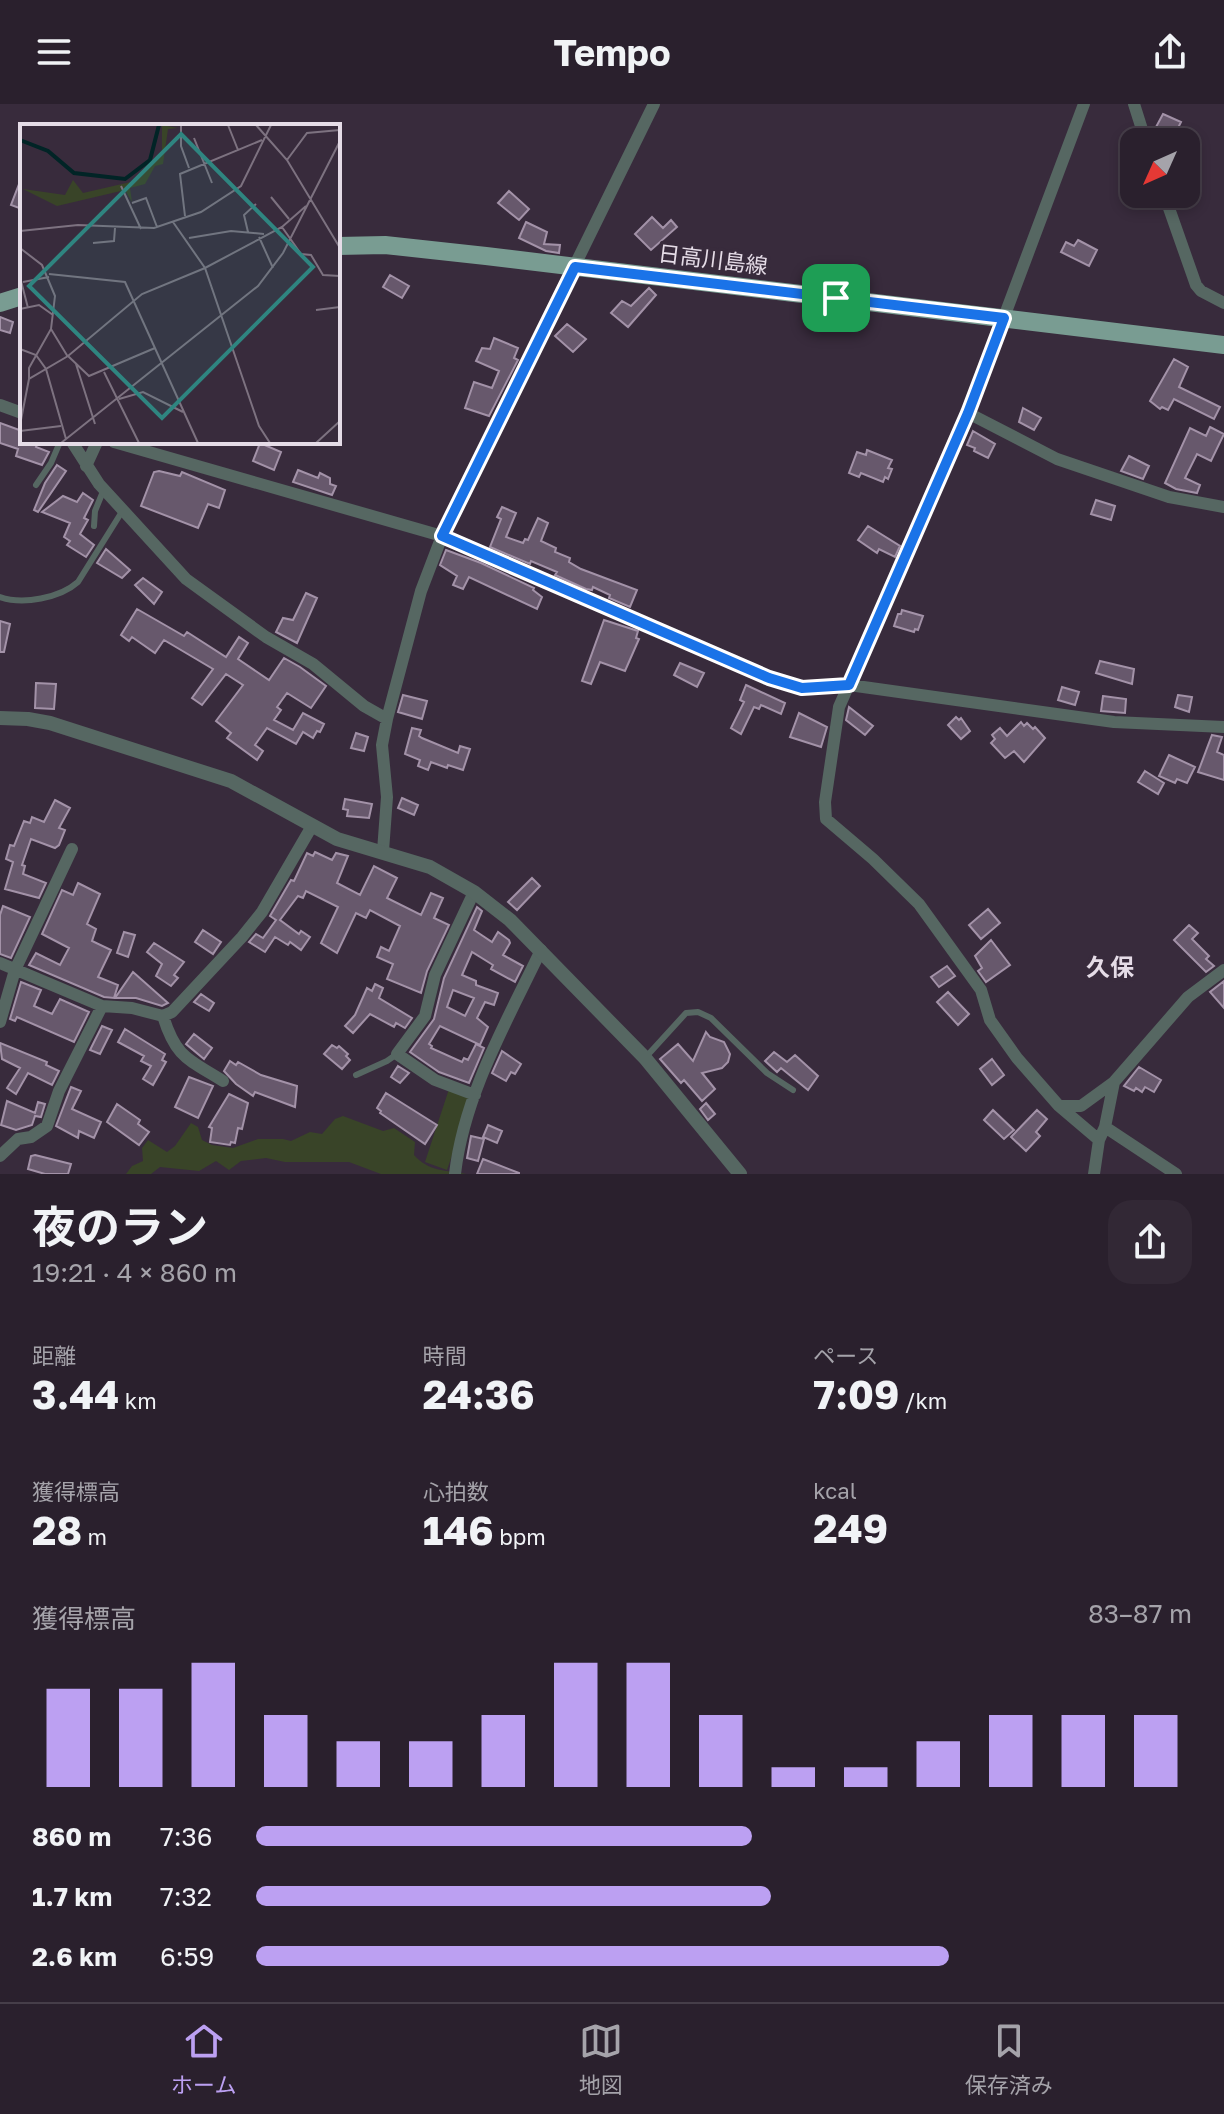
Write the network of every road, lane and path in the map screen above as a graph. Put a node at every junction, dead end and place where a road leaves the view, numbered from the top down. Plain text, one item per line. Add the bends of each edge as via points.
1 (654, 104) edge
2 (1084, 104) edge
3 (1134, 104) edge
4 (1142, 128) edge
5 (1169, 208) edge
6 (340, 246) edge
7 (575, 267) junction
8 (20, 297) edge
9 (0, 303) edge
10 (1224, 303) edge
11 (1004, 318) junction
12 (1224, 345) edge
13 (0, 405) edge
14 (20, 412) edge
15 (968, 413) junction
16 (59, 444) edge
17 (73, 444) edge
18 (96, 444) edge
19 (121, 444) edge
20 (86, 466) junction
21 (36, 485) dead end
22 (104, 489) junction
23 (1224, 507) edge
24 (124, 509) junction
25 (94, 526) dead end
26 (442, 536) junction
27 (0, 597) edge
28 (849, 685) junction
29 (0, 718) edge
30 (387, 719) junction
31 (1224, 727) edge
32 (312, 826) junction
33 (72, 849) dead end
34 (383, 851) junction
35 (474, 892) junction
36 (541, 950) junction
37 (0, 963) edge
38 (15, 970) junction
39 (1224, 970) edge
40 (102, 1006) junction
41 (163, 1016) junction
42 (0, 1022) edge
43 (397, 1054) junction
44 (645, 1058) junction
45 (356, 1075) dead end
46 (223, 1081) dead end
47 (1114, 1082) junction
48 (793, 1090) dead end
49 (475, 1095) junction
50 (1059, 1106) junction
51 (1105, 1127) junction
52 (1099, 1140) junction
53 (0, 1156) edge
54 (455, 1174) edge
55 (740, 1174) edge
56 (1094, 1174) edge
57 (1176, 1174) edge

1 - 7 street
2 - 11 street
3 - 4 street
5 - 10 street via 1196,285
6 - 7 main road, 日高川島線 via 385,245
7 - 11 main road, 日高川島線
7 - 26 street
8 - 9 main road
11 - 12 main road, 日高川島線
11 - 15 street
13 - 14 street
15 - 23 street via 1057,459 1169,497
15 - 28 street
16 - 21 lane
17 - 20 street
18 - 20 street
19 - 26 street
20 - 22 street
22 - 24 street
22 - 25 lane
24 - 27 lane via 68,591 11,601
24 - 30 street via 186,579
26 - 28 street via 769,678 802,688
26 - 30 street via 421,591
28 - 31 street via 1114,722
28 - 50 street via 839,707 826,819 919,904 981,990 1002,1039
29 - 32 street via 50,723 231,781
30 - 34 street via 382,745 387,797
32 - 34 street
32 - 41 street via 262,912
33 - 38 street
34 - 35 street via 430,867
35 - 36 street
35 - 43 street via 435,975 425,1016
36 - 44 street
36 - 49 street
37 - 38 street
38 - 40 street
38 - 42 street
39 - 47 street via 1188,997
40 - 41 street
40 - 53 street via 47,1126 18,1139
41 - 46 street via 180,1055
43 - 45 lane
43 - 49 street via 435,1080
44 - 48 lane via 686,1013 698,1012
44 - 55 street
47 - 50 street via 1081,1106
47 - 51 street
49 - 54 street
50 - 52 street
51 - 52 street
51 - 57 street
52 - 56 street

